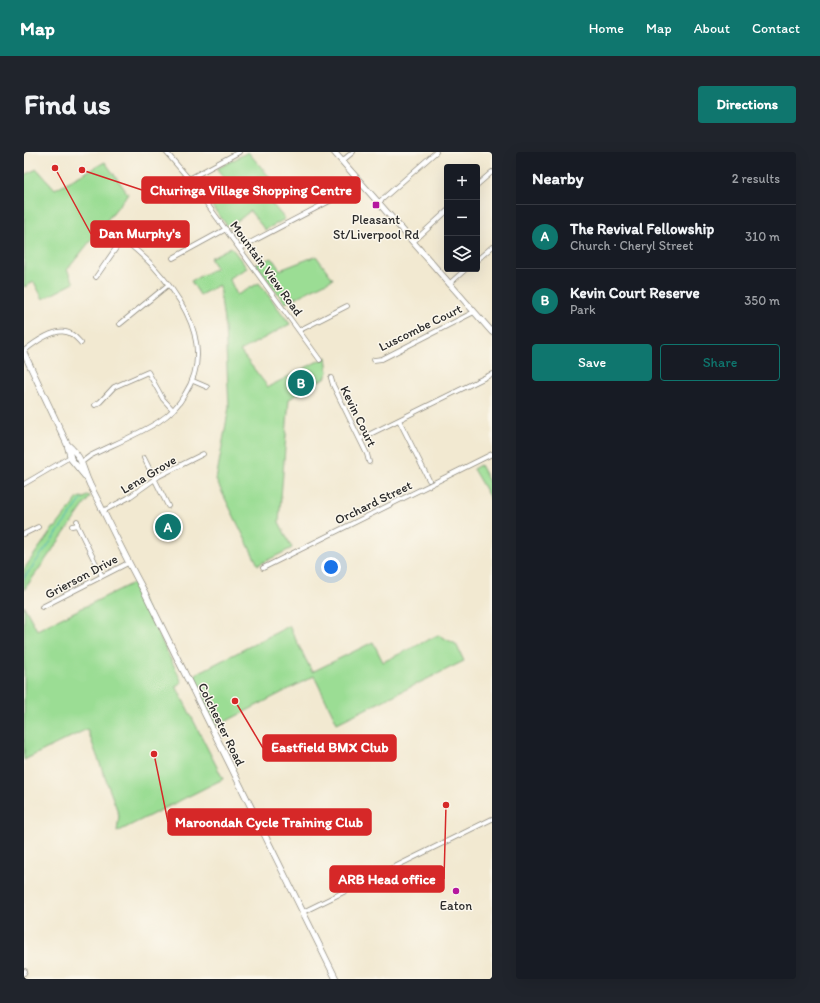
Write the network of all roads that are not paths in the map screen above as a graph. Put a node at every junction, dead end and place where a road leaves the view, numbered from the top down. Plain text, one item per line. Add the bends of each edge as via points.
1 (166, 152) edge
2 (239, 152) edge
3 (334, 152) edge
4 (353, 152) edge
5 (436, 152) edge
6 (342, 161) junction
7 (492, 172) edge
8 (189, 179) junction
9 (480, 182) edge
10 (362, 184) junction
11 (378, 203) junction
12 (444, 214) edge
13 (111, 227) dead end
14 (226, 230) junction
15 (123, 238) junction
16 (413, 242) junction
17 (492, 247) edge
18 (240, 248) junction
19 (480, 257) edge
20 (173, 258) dead end
21 (463, 272) edge
22 (96, 277) dead end
23 (449, 284) junction
24 (168, 285) junction
25 (348, 306) dead end
26 (474, 312) junction
27 (120, 324) dead end
28 (491, 328) edge
29 (300, 330) junction
30 (81, 343) dead end
31 (24, 352) edge
32 (320, 360) dead end
33 (374, 360) dead end
34 (27, 365) edge
35 (146, 367) dead end
36 (148, 372) junction
37 (492, 374) edge
38 (331, 378) dead end
39 (193, 381) junction
40 (207, 388) dead end
41 (94, 405) dead end
42 (172, 410) junction
43 (399, 420) junction
44 (360, 439) junction
45 (203, 454) dead end
46 (492, 454) edge
47 (144, 458) dead end
48 (76, 459) junction
49 (369, 462) dead end
50 (154, 479) junction
51 (429, 480) dead end
52 (24, 484) edge
53 (168, 506) dead end
54 (103, 511) junction
55 (72, 526) dead end
56 (38, 527) dead end
57 (24, 534) edge
58 (128, 563) junction
59 (263, 568) dead end
60 (102, 576) junction
61 (42, 607) dead end
62 (492, 819) edge
63 (304, 912) junction
64 (336, 979) edge

1 - 8 street, Mountain View Road
2 - 8 street
3 - 6 main road
4 - 6 street
5 - 11 street
6 - 10 main road
7 - 9 street
8 - 14 street, Mountain View Road
10 - 11 main road
10 - 18 street
11 - 16 main road
12 - 16 street
13 - 15 street
14 - 18 street, Mountain View Road
14 - 20 street
15 - 22 street
15 - 24 street via 155,268
16 - 23 main road
17 - 19 street
18 - 29 street, Mountain View Road
21 - 23 street
23 - 26 main road
24 - 27 street
24 - 39 street via 186,310 195,332 197,359
25 - 29 street
26 - 28 main road
26 - 33 street, Luscombe Court via 382,359
29 - 32 street, Mountain View Road
30 - 31 street via 70,333 61,332 42,339
31 - 34 main road, Colchester Road
34 - 48 main road, Colchester Road
35 - 36 street
36 - 41 street via 114,387
36 - 42 street
37 - 43 street
38 - 44 street, Kevin Court
39 - 40 street
39 - 42 street
42 - 48 street via 158,422 90,456
43 - 44 street
43 - 51 street
44 - 49 street, Kevin Court
45 - 50 street, Lena Grove
46 - 59 street, Orchard Street
47 - 50 street
48 - 52 street via 62,462
48 - 54 main road, Colchester Road
50 - 53 street
50 - 54 street, Lena Grove via 128,498
54 - 58 main road, Colchester Road
55 - 60 street via 77,523
56 - 57 street
58 - 60 street, Grierson Drive
58 - 63 main road, Colchester Road
60 - 61 street, Grierson Drive
62 - 63 street
63 - 64 main road, Colchester Road

